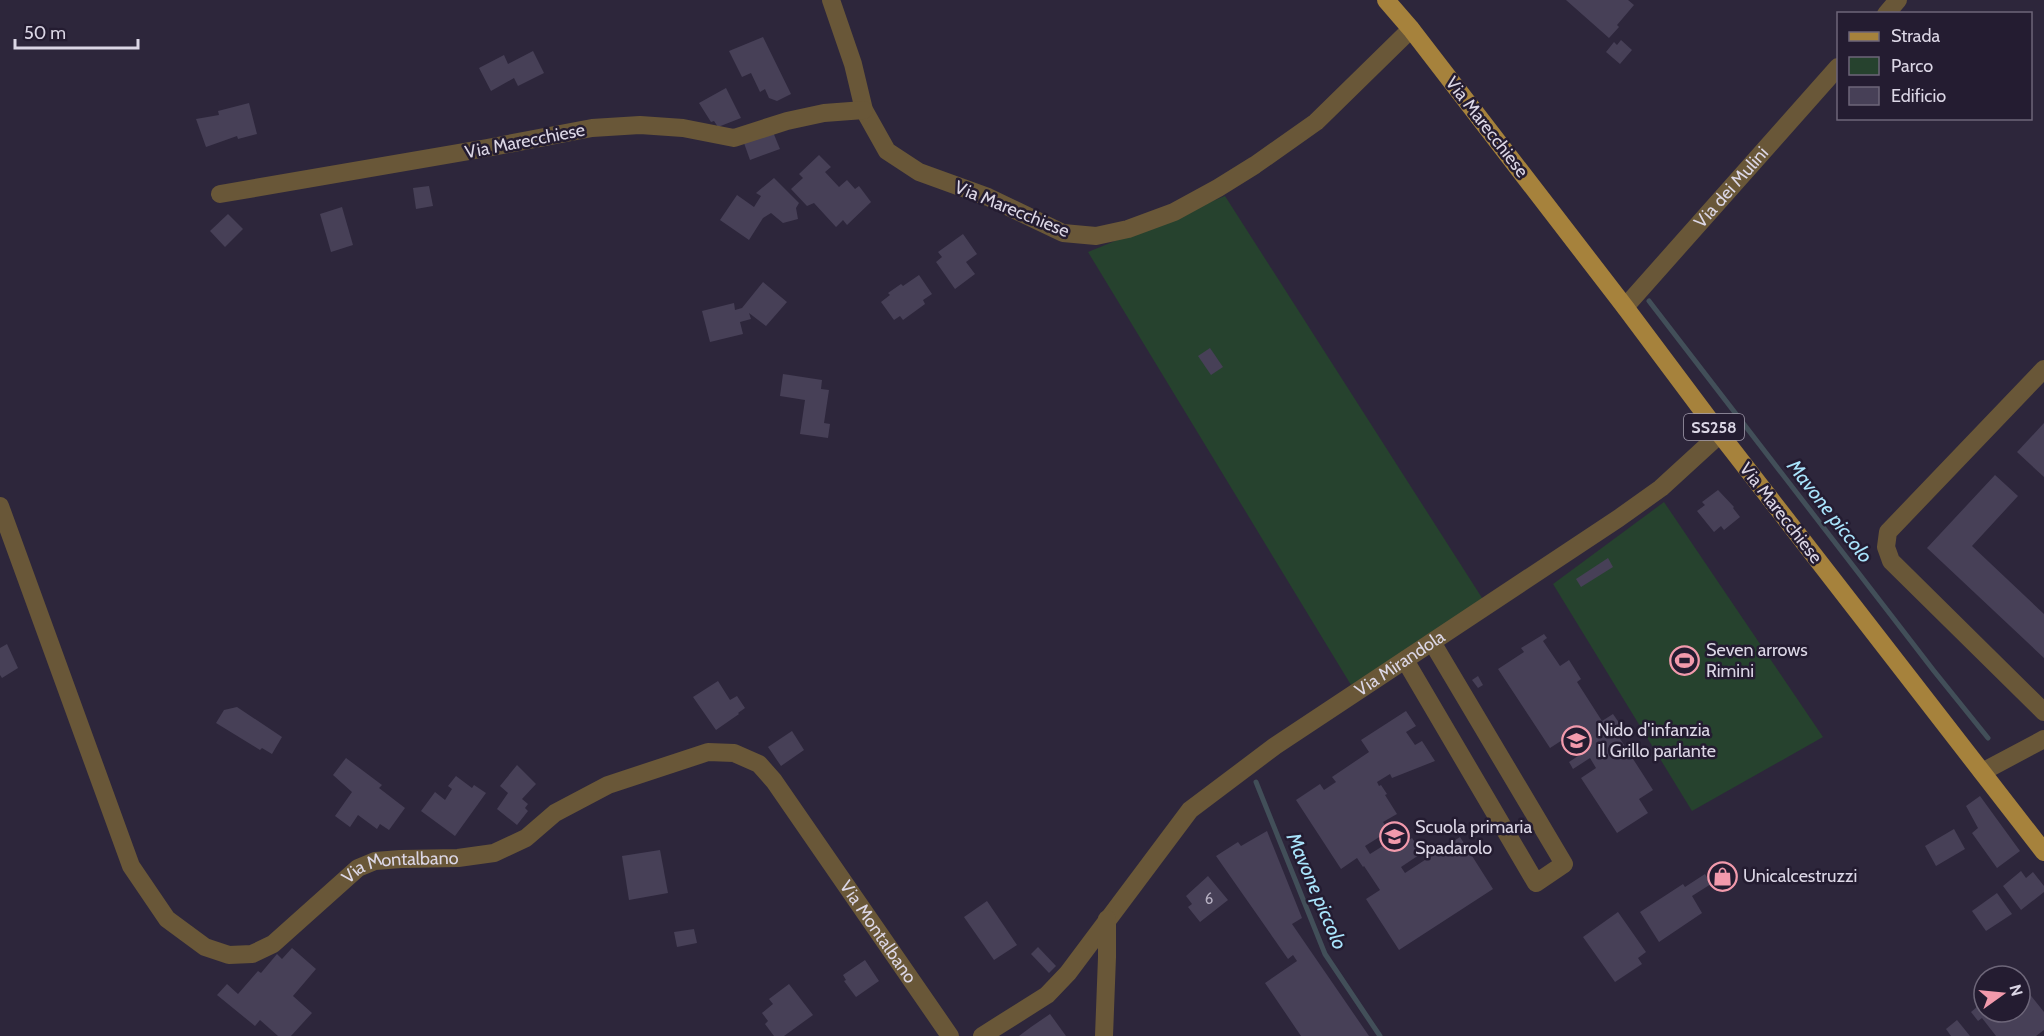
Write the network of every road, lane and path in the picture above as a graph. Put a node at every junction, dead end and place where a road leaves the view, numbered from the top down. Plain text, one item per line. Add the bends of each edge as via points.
1 (831, 0) edge
2 (1386, 0) edge
3 (1898, 0) edge
4 (1888, 12) edge
5 (1411, 29) junction
6 (1837, 69) edge
7 (864, 110) junction
8 (220, 194) dead end
9 (1626, 307) junction
10 (2044, 369) edge
11 (1720, 434) junction
12 (0, 506) edge
13 (1432, 642) junction
14 (1405, 660) junction
15 (2044, 712) edge
16 (2044, 739) edge
17 (1982, 772) junction
18 (2044, 852) edge
19 (1107, 919) junction
20 (950, 1036) edge
21 (982, 1036) edge
22 (1104, 1036) edge

1 - 7 street, Via Marecchiese
2 - 5 main road, Via Marecchiese / SS258
3 - 4 street
5 - 7 street, Via Marecchiese via 1316,122 1255,165 1174,212 1096,236 1063,233 988,197 919,172 887,151
5 - 9 main road, Via Marecchiese / SS258
6 - 9 street, Via dei Mulini
7 - 8 street, Via Marecchiese via 824,113 734,138 683,128 592,128
9 - 11 main road, Via Marecchiese / SS258
10 - 15 street via 1888,532 1886,547 1891,561
11 - 13 street, Via Mirandola via 1661,488
11 - 17 main road, Via Marecchiese / SS258
12 - 20 street, Via Montalbano via 131,866 167,919 205,947 229,955 252,954 273,944 358,868 401,858 458,858 494,853 526,837 555,813 608,785 708,752 734,753 759,764 774,781
13 - 14 street, Via Mirandola
13 - 14 street via 1564,864 1536,883
14 - 19 street, Via Mirandola via 1275,746 1190,810
16 - 17 street
17 - 18 main road, Via Marecchiese / SS258
19 - 21 street, Via Mirandola via 1047,995
19 - 22 street

